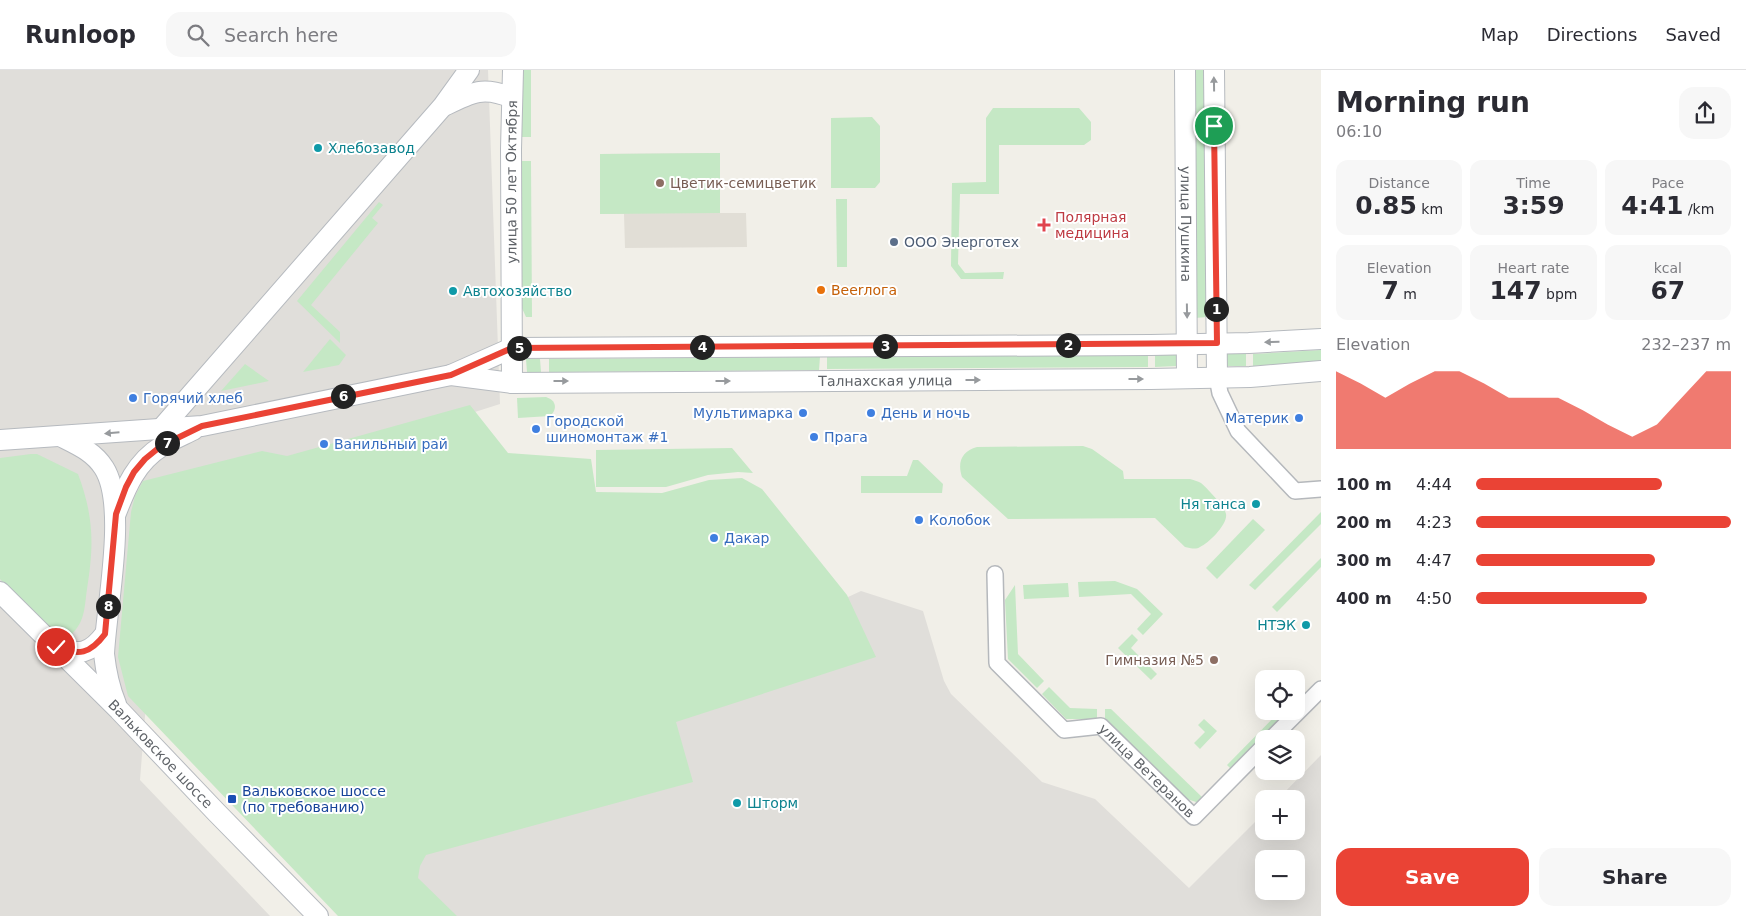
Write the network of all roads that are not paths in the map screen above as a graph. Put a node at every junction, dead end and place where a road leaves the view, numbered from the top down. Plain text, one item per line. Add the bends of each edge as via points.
1 (469, 70) edge
2 (513, 70) edge
3 (1185, 70) edge
4 (1214, 70) edge
5 (512, 98) junction
6 (443, 106) junction
7 (1321, 339) edge
8 (1217, 343) junction
9 (1187, 344) junction
10 (512, 348) junction
11 (1321, 371) edge
12 (451, 375) junction
13 (1217, 377) junction
14 (1187, 378) junction
15 (512, 383) junction
16 (202, 426) junction
17 (161, 429) junction
18 (61, 436) junction
19 (0, 440) edge
20 (1321, 489) edge
21 (116, 514) junction
22 (995, 574) dead end
23 (0, 592) edge
24 (98, 641) junction
25 (56, 647) junction
26 (1321, 689) edge
27 (119, 710) junction
28 (1280, 730) edge
29 (1255, 755) edge
30 (318, 916) edge

1 - 6 main road
2 - 5 main road, улица 50 лет Октября
3 -> 9 main road, улица Пушкина
8 -> 4 main road, улица Пушкина
5 - 6 main road via 482,90
5 - 10 main road, улица 50 лет Октября
6 - 17 main road
7 -> 8 main road, Талнахская улица
8 - 9 main road, Талнахская улица
8 - 13 main road, улица Пушкина
9 - 10 main road, Талнахская улица
9 - 14 main road, улица Пушкина
10 - 12 main road, Талнахская улица
10 - 15 main road, улица 50 лет Октября
11 - 13 main road, Талнахская улица
12 - 15 main road, Талнахская улица
12 - 16 main road, Талнахская улица
13 - 14 main road, Талнахская улица
13 - 20 street via 1220,394 1238,431 1295,491
15 -> 14 main road, Талнахская улица
16 - 17 main road, Талнахская улица
16 - 21 main road via 161,446 145,459 126,487
17 -> 18 main road, Талнахская улица
18 - 19 main road, Талнахская улица
18 - 21 main road via 96,457 105,469
21 - 24 main road via 110,584
22 - 29 street, улица Ветеранов via 997,663 1064,730 1101,726 1194,817
23 - 25 main road, Вальковское шоссе
24 - 25 main road via 85,652
24 - 27 main road via 110,690
25 - 27 main road, Вальковское шоссе
26 - 28 street
27 - 30 main road, Вальковское шоссе

